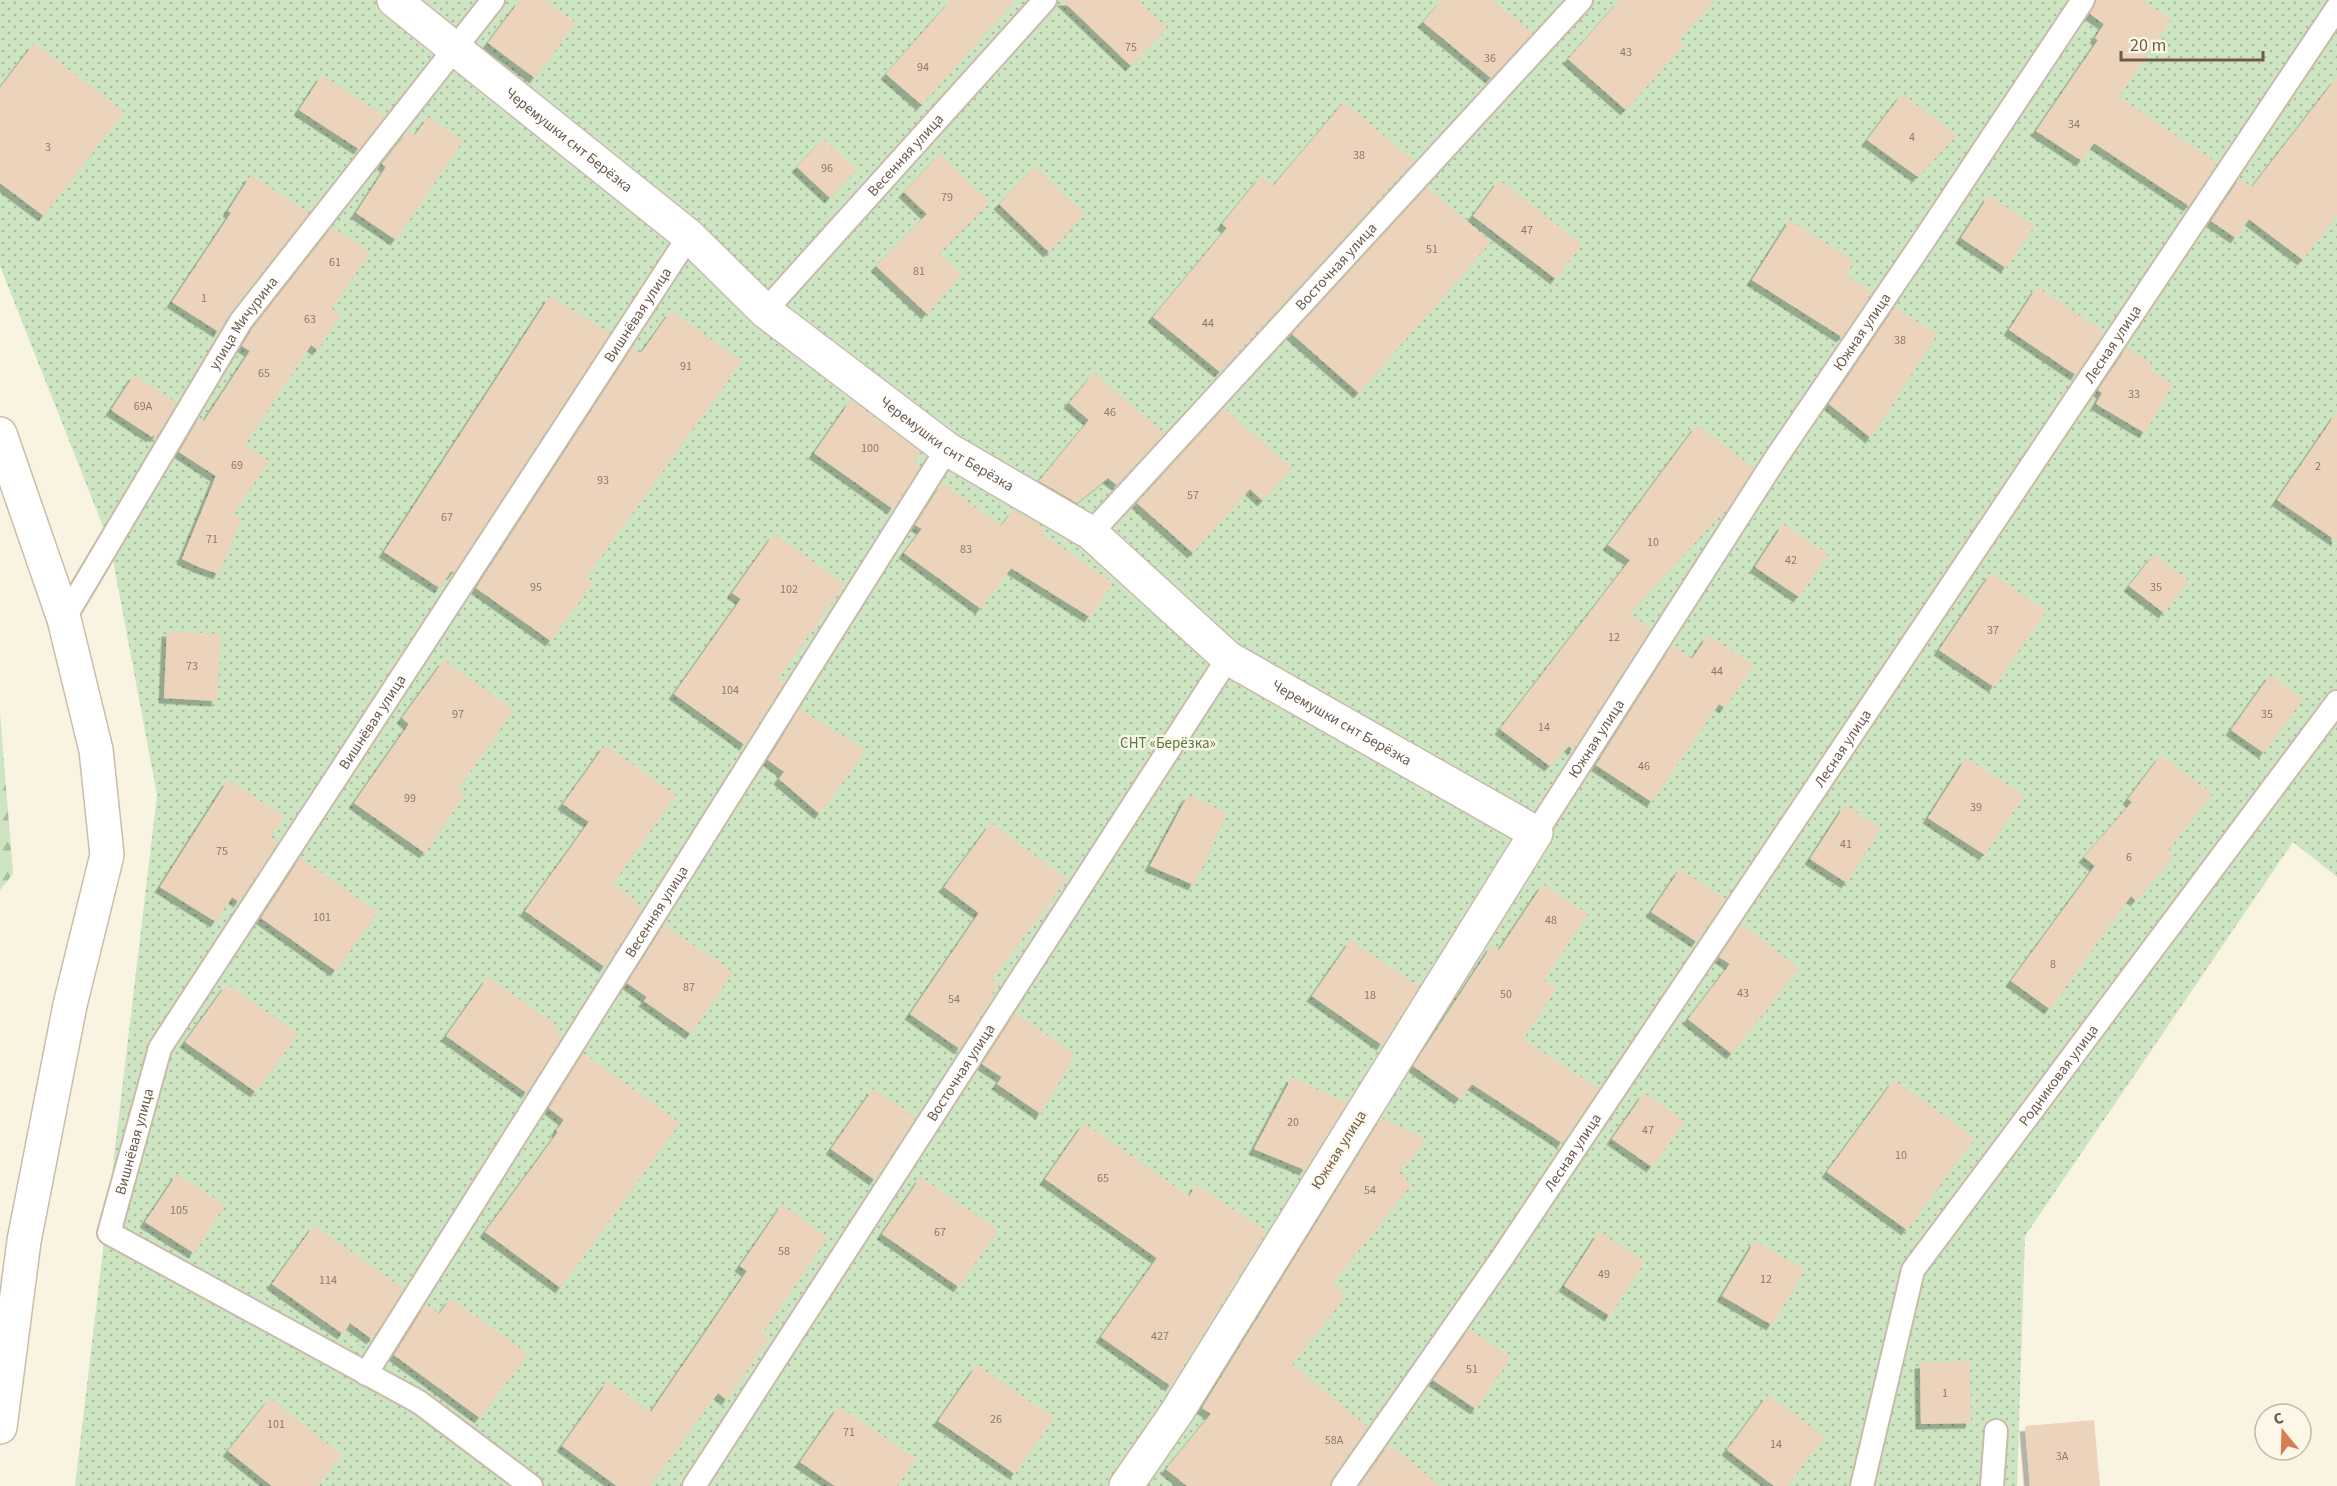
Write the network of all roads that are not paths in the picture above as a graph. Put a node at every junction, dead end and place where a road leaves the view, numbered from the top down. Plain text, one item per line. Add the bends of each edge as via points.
1 (394, 0) edge
2 (493, 0) edge
3 (1045, 0) edge
4 (1581, 0) edge
5 (2083, 0) edge
6 (2337, 8) edge
7 (454, 50) junction
8 (689, 236) junction
9 (765, 311) junction
10 (0, 434) edge
11 (947, 449) junction
12 (1091, 533) junction
13 (64, 619) junction
14 (1228, 658) junction
15 (2337, 702) edge
16 (1536, 833) junction
17 (366, 1374) junction
18 (0, 1427) edge
19 (1996, 1431) dead end
20 (531, 1486) edge
21 (694, 1486) edge
22 (1126, 1486) edge
23 (1343, 1486) edge
24 (1862, 1486) edge
25 (1992, 1486) edge

1 - 7 street, Черемушки снт Берёзка
2 - 7 lane
3 - 9 lane, Весенняя улица
4 - 12 lane, Восточная улица
5 - 16 lane, Южная улица via 1776,458
6 - 23 lane, Лесная улица via 1500,1261
7 - 8 street, Черемушки снт Берёзка
7 - 13 lane, улица Мичурина via 241,321
8 - 9 street, Черемушки снт Берёзка
8 - 17 lane, Вишнёвая улица via 160,1048 109,1233
9 - 11 street, Черемушки снт Берёзка
10 - 13 street
11 - 12 street, Черемушки снт Берёзка
11 - 17 lane, Весенняя улица
12 - 14 street, Черемушки снт Берёзка
13 - 18 street via 96,750 107,855 70,1005 26,1230
14 - 16 street, Черемушки снт Берёзка
14 - 21 lane, Восточная улица
15 - 24 lane, Родниковая улица via 1913,1270
16 - 22 street, Южная улица via 1177,1412
17 - 20 lane via 419,1402
19 - 25 lane

